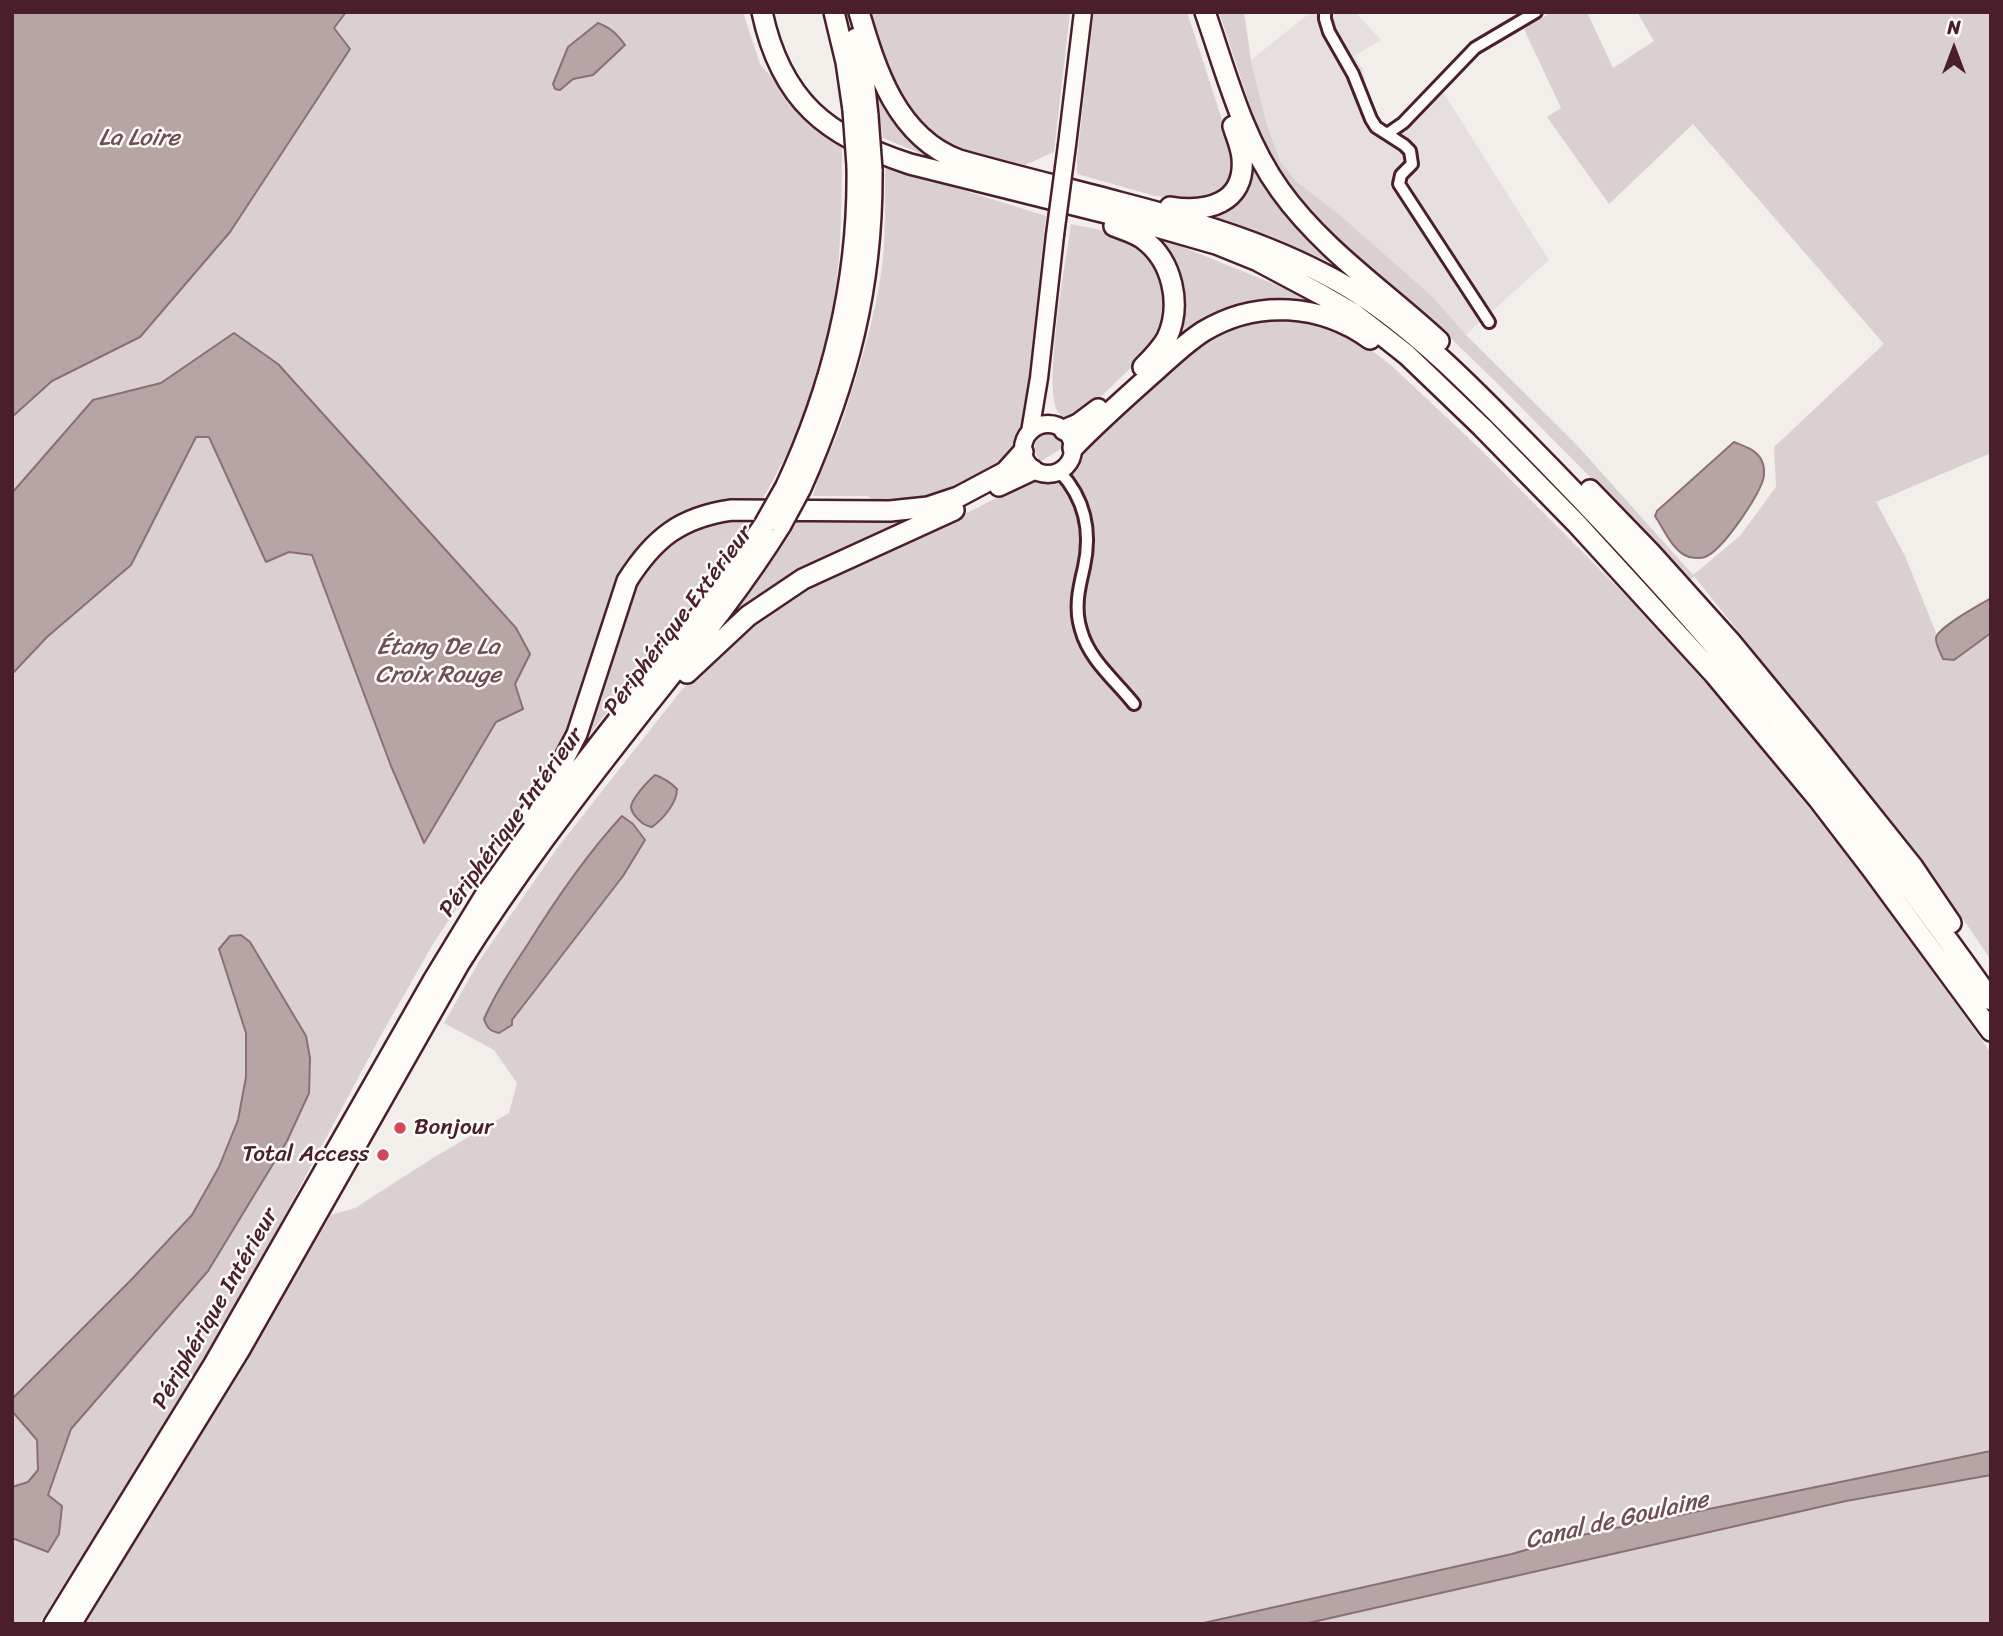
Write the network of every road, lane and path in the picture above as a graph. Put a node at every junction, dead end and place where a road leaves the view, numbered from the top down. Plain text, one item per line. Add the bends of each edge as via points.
1 (762, 12) edge
2 (834, 12) edge
3 (850, 12) edge
4 (859, 12) edge
5 (1083, 12) edge
6 (1195, 12) edge
7 (1205, 12) edge
8 (1325, 12) edge
9 (1536, 12) edge
10 (861, 113) junction
11 (1387, 134) junction
12 (1039, 189) junction
13 (1489, 322) dead end
14 (1039, 377) junction
15 (1435, 383) junction
16 (1056, 427) junction
17 (1030, 432) junction
18 (1073, 449) junction
19 (1023, 452) junction
20 (1033, 470) junction
21 (1060, 472) junction
22 (772, 525) junction
23 (1134, 704) dead end
24 (622, 737) junction
25 (502, 870) junction
26 (1991, 982) edge
27 (1991, 1000) edge
28 (1991, 1031) edge
29 (54, 1624) edge
30 (71, 1624) edge

1 - 12 highway via 771,47 793,90 835,131 910,164
2 - 10 highway
3 - 10 highway via 864,78
4 - 12 highway via 884,84 919,136 950,157
5 - 14 main road, bridge
6 - 12 highway via 1242,156 1240,178 1230,195 1203,208 1176,208 1102,192
7 - 26 highway via 1251,139 1294,208 1471,370 1685,591 1913,867
8 - 11 street via 1329,32 1371,119
9 - 11 street via 1475,48
10 - 22 highway, Périphérique Intérieur, bridge via 870,245 860,311 833,411
11 - 13 street via 1404,145 1412,158 1399,184
12 - 15 highway via 1258,261 1353,313
12 - 16 highway via 1144,240 1162,258 1172,282 1174,308 1162,347 1145,365 1087,419
12 - 27 highway via 1221,230 1351,289 1396,321 1503,420 1634,555 1832,788
14 - 16 main road
14 - 17 main road
15 - 18 highway via 1418,378 1363,334 1331,318 1297,310 1262,310 1229,319 1194,338 1101,418
15 - 28 highway via 1576,523 1714,674 1864,858
16 - 17 main road via 1041,425
16 - 18 main road via 1069,435
17 - 19 main road
18 - 21 main road via 1070,462
19 - 20 main road
19 - 25 highway via 1005,472 928,507 732,510 709,513 661,539 641,558 627,581 577,734 506,852
20 - 21 main road via 1046,475
20 - 24 highway via 832,564 776,596 698,661 638,730
21 - 23 street via 1080,501 1087,526 1087,552 1077,595 1081,632 1094,657
22 - 24 highway, Périphérique Extérieur via 736,592
22 - 25 highway, Périphérique Intérieur
24 - 30 highway, Périphérique Extérieur via 495,906 239,1351
25 - 29 highway, Périphérique Intérieur via 434,979 214,1364

